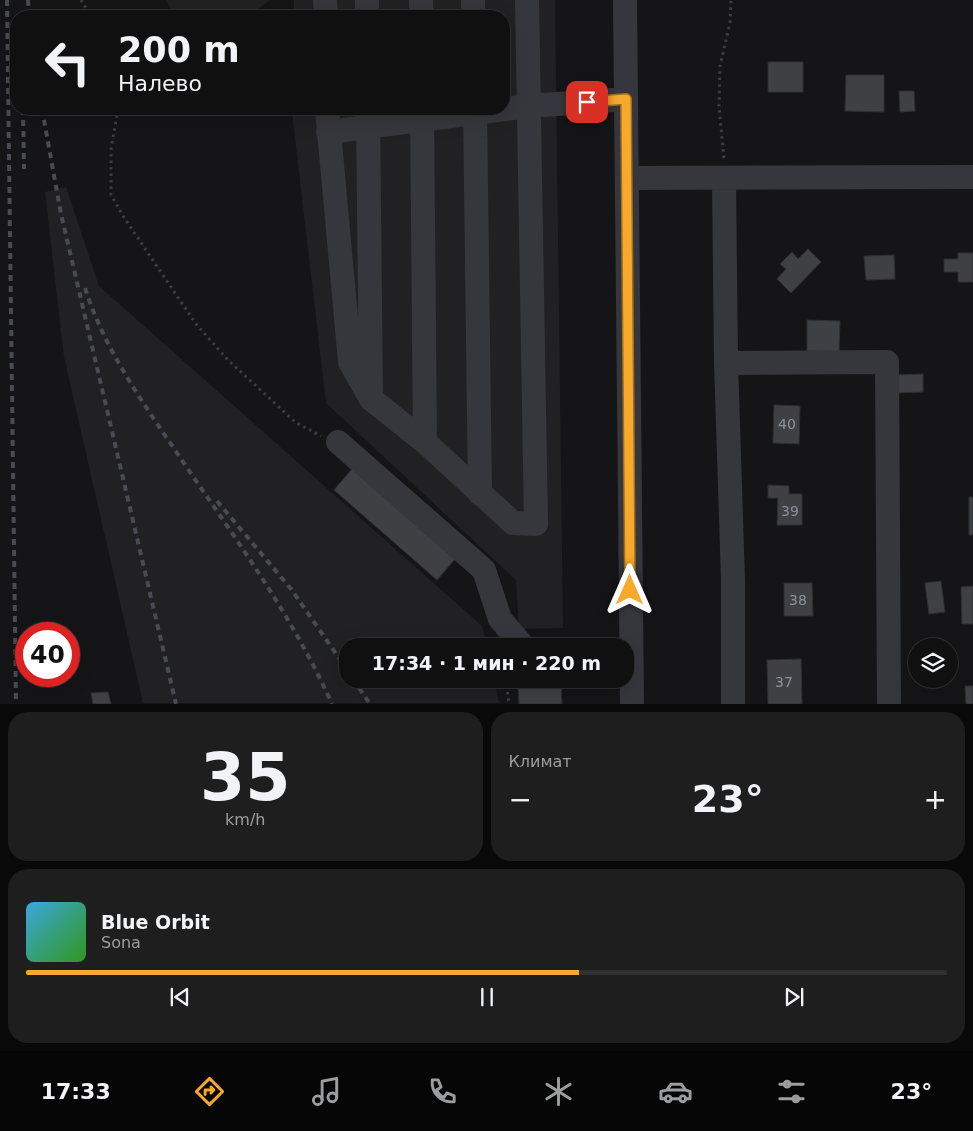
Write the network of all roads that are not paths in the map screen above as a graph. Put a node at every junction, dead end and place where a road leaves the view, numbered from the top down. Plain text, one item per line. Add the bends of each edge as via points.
1 (527, 0) edge
2 (625, 0) edge
3 (626, 99) junction
4 (529, 106) junction
5 (510, 108) edge
6 (327, 115) edge
7 (408, 115) edge
8 (422, 115) edge
9 (475, 115) edge
10 (368, 118) edge
11 (328, 132) junction
12 (973, 177) edge
13 (627, 178) junction
14 (724, 178) junction
15 (726, 363) junction
16 (371, 400) junction
17 (338, 442) road end
18 (425, 442) junction
19 (480, 494) junction
20 (516, 638) edge
21 (628, 638) edge
22 (630, 688) edge
23 (632, 704) edge
24 (733, 704) edge
25 (890, 704) edge

1 - 4 street
2 - 3 street
3 - 4 street
3 - 13 street
4 - 5 street
4 - 19 street via 536,524 513,523
6 - 11 street
7 - 10 street
8 - 18 street
9 - 19 street
10 - 11 street
10 - 16 street
11 - 16 street via 350,362
12 - 14 street
13 - 14 street
13 - 21 street
14 - 15 street
15 - 24 street
15 - 25 street via 887,362
16 - 18 street
17 - 20 street via 484,570 500,619
18 - 19 street
22 - 23 street

